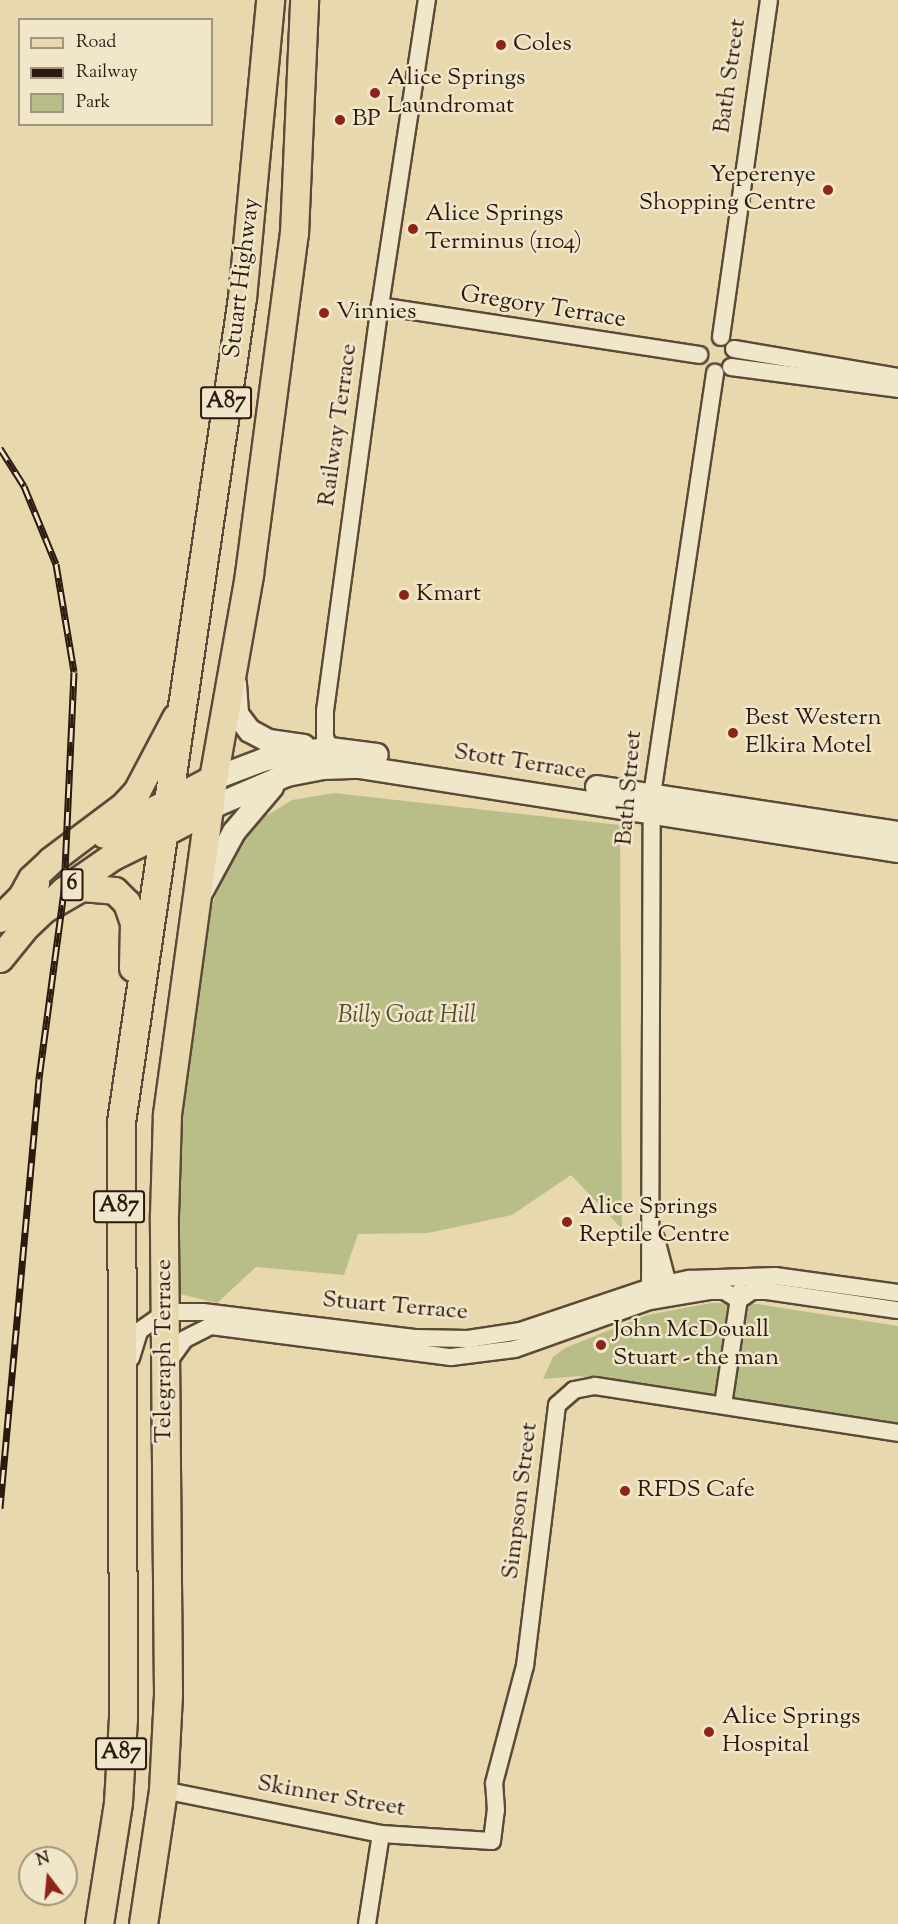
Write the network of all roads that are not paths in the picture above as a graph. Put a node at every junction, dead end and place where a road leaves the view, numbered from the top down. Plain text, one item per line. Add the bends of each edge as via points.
1 (270, 0) edge
2 (304, 0) edge
3 (427, 0) edge
4 (770, 0) edge
5 (380, 306) junction
6 (721, 338) junction
7 (734, 349) junction
8 (699, 355) junction
9 (731, 367) junction
10 (715, 373) junction
11 (898, 377) edge
12 (898, 389) edge
13 (235, 653) junction
14 (181, 703) junction
15 (330, 749) junction
16 (287, 775) junction
17 (213, 779) junction
18 (652, 803) junction
19 (166, 804) junction
20 (210, 808) junction
21 (162, 833) junction
22 (898, 833) edge
23 (898, 851) edge
24 (197, 902) junction
25 (32, 903) junction
26 (0, 919) edge
27 (0, 959) edge
28 (124, 1094) junction
29 (742, 1276) junction
30 (660, 1292) junction
31 (898, 1293) edge
32 (739, 1300) junction
33 (898, 1310) edge
34 (166, 1312) junction
35 (165, 1367) junction
36 (723, 1406) junction
37 (898, 1433) edge
38 (123, 1583) junction
39 (163, 1790) junction
40 (381, 1834) junction
41 (492, 1841) joint
42 (99, 1924) edge
43 (143, 1924) edge
44 (368, 1924) edge

1 - 14 highway, Stuart Highway / A87 via 242,298
2 - 13 highway, Stuart Highway / A87 via 294,233
3 - 5 street, Railway Terrace
4 - 6 street, Bath Street
5 - 8 street, Gregory Terrace
5 - 15 street, Railway Terrace via 324,711 325,737
6 - 7 street
6 - 8 street via 708,339
7 - 9 street
7 - 11 street
8 - 10 street via 703,367
9 - 10 street
9 - 12 street
10 - 18 street, Bath Street
13 - 15 main road via 237,714 250,731 287,745
13 - 17 highway, Stuart Highway / A87
14 - 19 highway, Stuart Highway / A87
14 - 25 main road via 172,730 137,792 32,879
15 - 17 main road, Stott Terrace via 263,760
15 - 18 main road, Stott Terrace
16 - 18 main road, Stott Terrace via 322,768 359,767
16 - 20 main road, Stott Terrace
16 - 24 main road via 243,818
17 - 19 highway, 6
17 - 20 highway, Telegraph Terrace / A87
18 - 22 main road, Stott Terrace
18 - 23 main road, Stott Terrace
18 - 30 street, Bath Street via 652,1211
19 - 21 highway, Telegraph Terrace / A87
19 - 25 main road, 6 via 75,854
20 - 21 highway, 6
20 - 24 highway, Telegraph Terrace / A87
21 - 25 main road, 6
21 - 28 highway, Telegraph Terrace / A87
24 - 34 highway, Telegraph Terrace / A87 via 167,1114
25 - 26 main road, 6
25 - 27 main road, 6
25 - 28 main road via 92,886 115,891 132,912 135,935
28 - 38 highway, Telegraph Terrace / A87 via 119,1203
29 - 30 street, Stuart Terrace
29 - 31 street, Stuart Terrace via 775,1276
29 - 32 street
30 - 32 street, Stuart Terrace via 724,1291
30 - 34 street, Stuart Terrace via 520,1331 468,1339 416,1338 203,1312
30 - 35 street, Stuart Terrace via 514,1349 469,1357 435,1356 211,1326 185,1339
32 - 33 street via 752,1291 767,1291
32 - 36 street
34 - 35 highway, Telegraph Terrace / A87
34 - 38 street via 146,1323 131,1350
35 - 39 highway, Telegraph Terrace / A87 via 168,1694
36 - 37 street, Simpson Street
36 - 41 street, Simpson Street via 595,1386 574,1390 557,1405 525,1665 494,1783
38 - 42 highway, Telegraph Terrace / A87 via 118,1792
39 - 40 street, Skinner Street
39 - 43 highway, Telegraph Terrace / A87
40 - 41 street, Skinner Street
40 - 44 street

